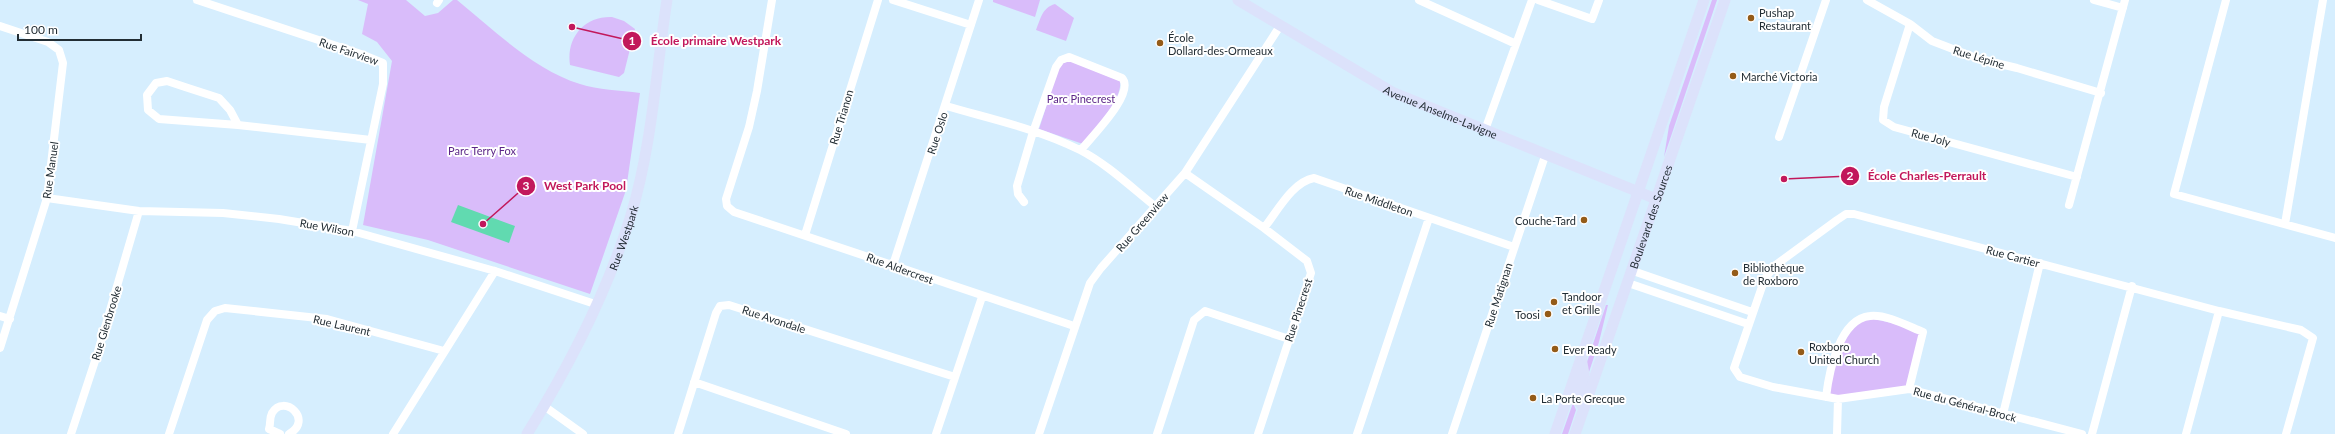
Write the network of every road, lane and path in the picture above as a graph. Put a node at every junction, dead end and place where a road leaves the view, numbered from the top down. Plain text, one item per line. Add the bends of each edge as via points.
1 (197, 0) edge
2 (667, 0) edge
3 (772, 0) edge
4 (878, 0) edge
5 (893, 0) edge
6 (979, 0) edge
7 (1238, 0) edge
8 (1419, 0) edge
9 (1532, 0) edge
10 (1538, 0) edge
11 (1599, 0) edge
12 (1704, 0) edge
13 (1725, 0) edge
14 (1826, 0) edge
15 (1867, 0) edge
16 (2094, 0) edge
17 (2126, 0) edge
18 (2226, 0) edge
19 (2323, 0) edge
20 (2123, 8) junction
21 (1910, 24) junction
22 (971, 25) junction
23 (0, 26) edge
24 (1280, 26) junction
25 (1516, 44) junction
26 (2101, 93) junction
27 (946, 106) junction
28 (238, 125) junction
29 (1485, 130) junction
30 (1033, 132) junction
31 (1780, 138) dead end
32 (371, 140) junction
33 (1081, 150) junction
34 (1545, 156) junction
35 (1185, 173) junction
36 (2077, 177) junction
37 (1638, 193) junction
38 (48, 198) junction
39 (1656, 199) junction
40 (1024, 202) dead end
41 (2069, 205) dead end
42 (1156, 207) junction
43 (139, 211) junction
44 (1429, 218) junction
45 (2285, 224) junction
46 (1264, 228) junction
47 (352, 231) junction
48 (805, 235) junction
49 (2335, 238) edge
50 (1514, 247) junction
51 (2040, 263) junction
52 (893, 265) junction
53 (495, 271) junction
54 (1632, 271) junction
55 (1628, 284) junction
56 (2132, 286) junction
57 (982, 297) junction
58 (598, 305) junction
59 (2219, 311) junction
60 (1752, 312) junction
61 (0, 316) edge
62 (10, 319) junction
63 (1748, 324) junction
64 (1074, 326) junction
65 (1289, 340) junction
66 (0, 348) edge
67 (444, 351) junction
68 (1581, 357) junction
69 (955, 377) junction
70 (694, 382) junction
71 (1909, 389) junction
72 (1826, 397) junction
73 (1838, 398) junction
74 (544, 406) junction
75 (1584, 408) junction
76 (2003, 414) junction
77 (268, 431) edge
78 (71, 434) edge
79 (169, 434) edge
80 (280, 434) edge
81 (289, 434) edge
82 (393, 434) edge
83 (527, 434) edge
84 (583, 434) edge
85 (678, 434) edge
86 (846, 434) edge
87 (936, 434) edge
88 (1039, 434) edge
89 (1157, 434) edge
90 (1258, 434) edge
91 (1357, 434) edge
92 (1452, 434) edge
93 (1555, 434) edge
94 (1575, 434) edge
95 (1837, 434) edge
96 (2082, 434) edge
97 (2092, 434) edge
98 (2186, 434) edge
99 (2286, 434) edge

1 - 32 street, Rue Fairview via 384,63 383,84
2 - 58 main road, Rue Westpark via 640,178 631,215
3 - 48 street, Rue Aldercrest via 749,127 726,199 727,206 734,212
4 - 48 street, Rue Trianon
5 - 22 street
6 - 22 street, Rue Oslo
7 - 24 main road, Avenue Anselme-Lavigne
8 - 25 street
9 - 25 street
10 - 11 street via 1592,19
12 - 37 main road, Boulevard des Sources
13 - 39 main road, Boulevard des Sources
14 - 31 street
15 - 21 street, Rue Lépine
16 - 20 street
17 - 20 street
18 - 45 street via 2174,194
19 - 45 street
20 - 26 street
21 - 26 street, Rue Lépine via 1932,41 1979,59
21 - 36 street, Rue Joly via 1884,107 1883,120 1894,127
22 - 27 street, Rue Oslo
23 - 38 street, Rue Manuel via 48,42 59,50 63,64
24 - 29 main road, Avenue Anselme-Lavigne via 1392,92
24 - 35 street, Rue Greenview
25 - 29 street
26 - 36 street
27 - 30 street
27 - 52 street, Rue Oslo
28 - 28 street via 230,110 219,98 186,87 166,81 156,83 147,95 148,110 159,119
28 - 32 street
29 - 34 main road, Avenue Anselme-Lavigne
30 - 33 street
30 - 33 street via 1056,67 1061,60 1070,57 1122,78 1126,82 1122,100
30 - 40 street via 1017,186 1018,194
32 - 47 street, Rue Fairview
33 - 42 street
34 - 37 main road, Avenue Anselme-Lavigne
34 - 50 street, Rue Matignan
35 - 42 street, Rue Greenview
35 - 46 street, Rue Pinecrest
36 - 41 street
37 - 39 main road, Avenue Anselme-Lavigne
37 - 68 main road, Boulevard des Sources
38 - 43 street, Rue Wilson
38 - 62 street, Rue Manuel
39 - 54 main road, Boulevard des Sources
42 - 64 street, Rue Greenview via 1090,283
43 - 47 street, Rue Wilson via 223,213
43 - 78 street, Rue Glenbrooke
44 - 46 street, Rue Middleton via 1314,178 1305,179 1298,185
44 - 50 street, Rue Middleton
44 - 91 street
45 - 49 street
46 - 65 street, Rue Pinecrest via 1307,261 1310,273
47 - 53 street, Rue Wilson
48 - 52 street, Rue Aldercrest
50 - 92 street, Rue Matignan
51 - 56 street, Rue Cartier
51 - 60 street, Rue Cartier via 1846,214 1777,264 1765,278
51 - 76 street
52 - 57 street, Rue Aldercrest
53 - 58 street, Rue Wilson
53 - 67 street
54 - 55 main road, Boulevard des Sources
54 - 60 street
55 - 63 street
55 - 75 main road, Boulevard des Sources
56 - 59 street, Rue Cartier
56 - 97 street
57 - 64 street, Rue Aldercrest
57 - 69 street
58 - 74 main road, Rue Westpark
59 - 98 street
59 - 99 street, Rue Cartier via 2302,330 2313,338
60 - 63 street, Rue Cartier
61 - 62 street
62 - 66 street, Rue Manuel
63 - 72 street, Rue du Général-Brock via 1734,368 1740,378
64 - 88 street, Rue Greenview
65 - 89 street via 1205,311 1194,320
65 - 90 street, Rue Pinecrest
67 - 79 street, Rue Laurent via 327,319 225,308 215,311 207,320
67 - 82 street
68 - 75 main road via 1584,374 1578,400
68 - 93 main road, Boulevard des Sources
69 - 70 street, Rue Avondale via 729,305 720,306 716,314
69 - 87 street
70 - 85 street, Rue Avondale
70 - 86 street
71 - 72 street via 1923,332 1887,319 1870,316 1852,323 1847,329 1838,348
71 - 73 street, Rue du Général-Brock
71 - 76 street, Rue du Général-Brock
72 - 73 street, Rue du Général-Brock
73 - 95 street
74 - 83 main road, Rue Westpark
74 - 84 street
75 - 94 main road, Boulevard des Sources
76 - 96 street, Rue du Général-Brock
77 - 80 street
77 - 81 street via 273,411 286,406 295,411 299,419 296,428

